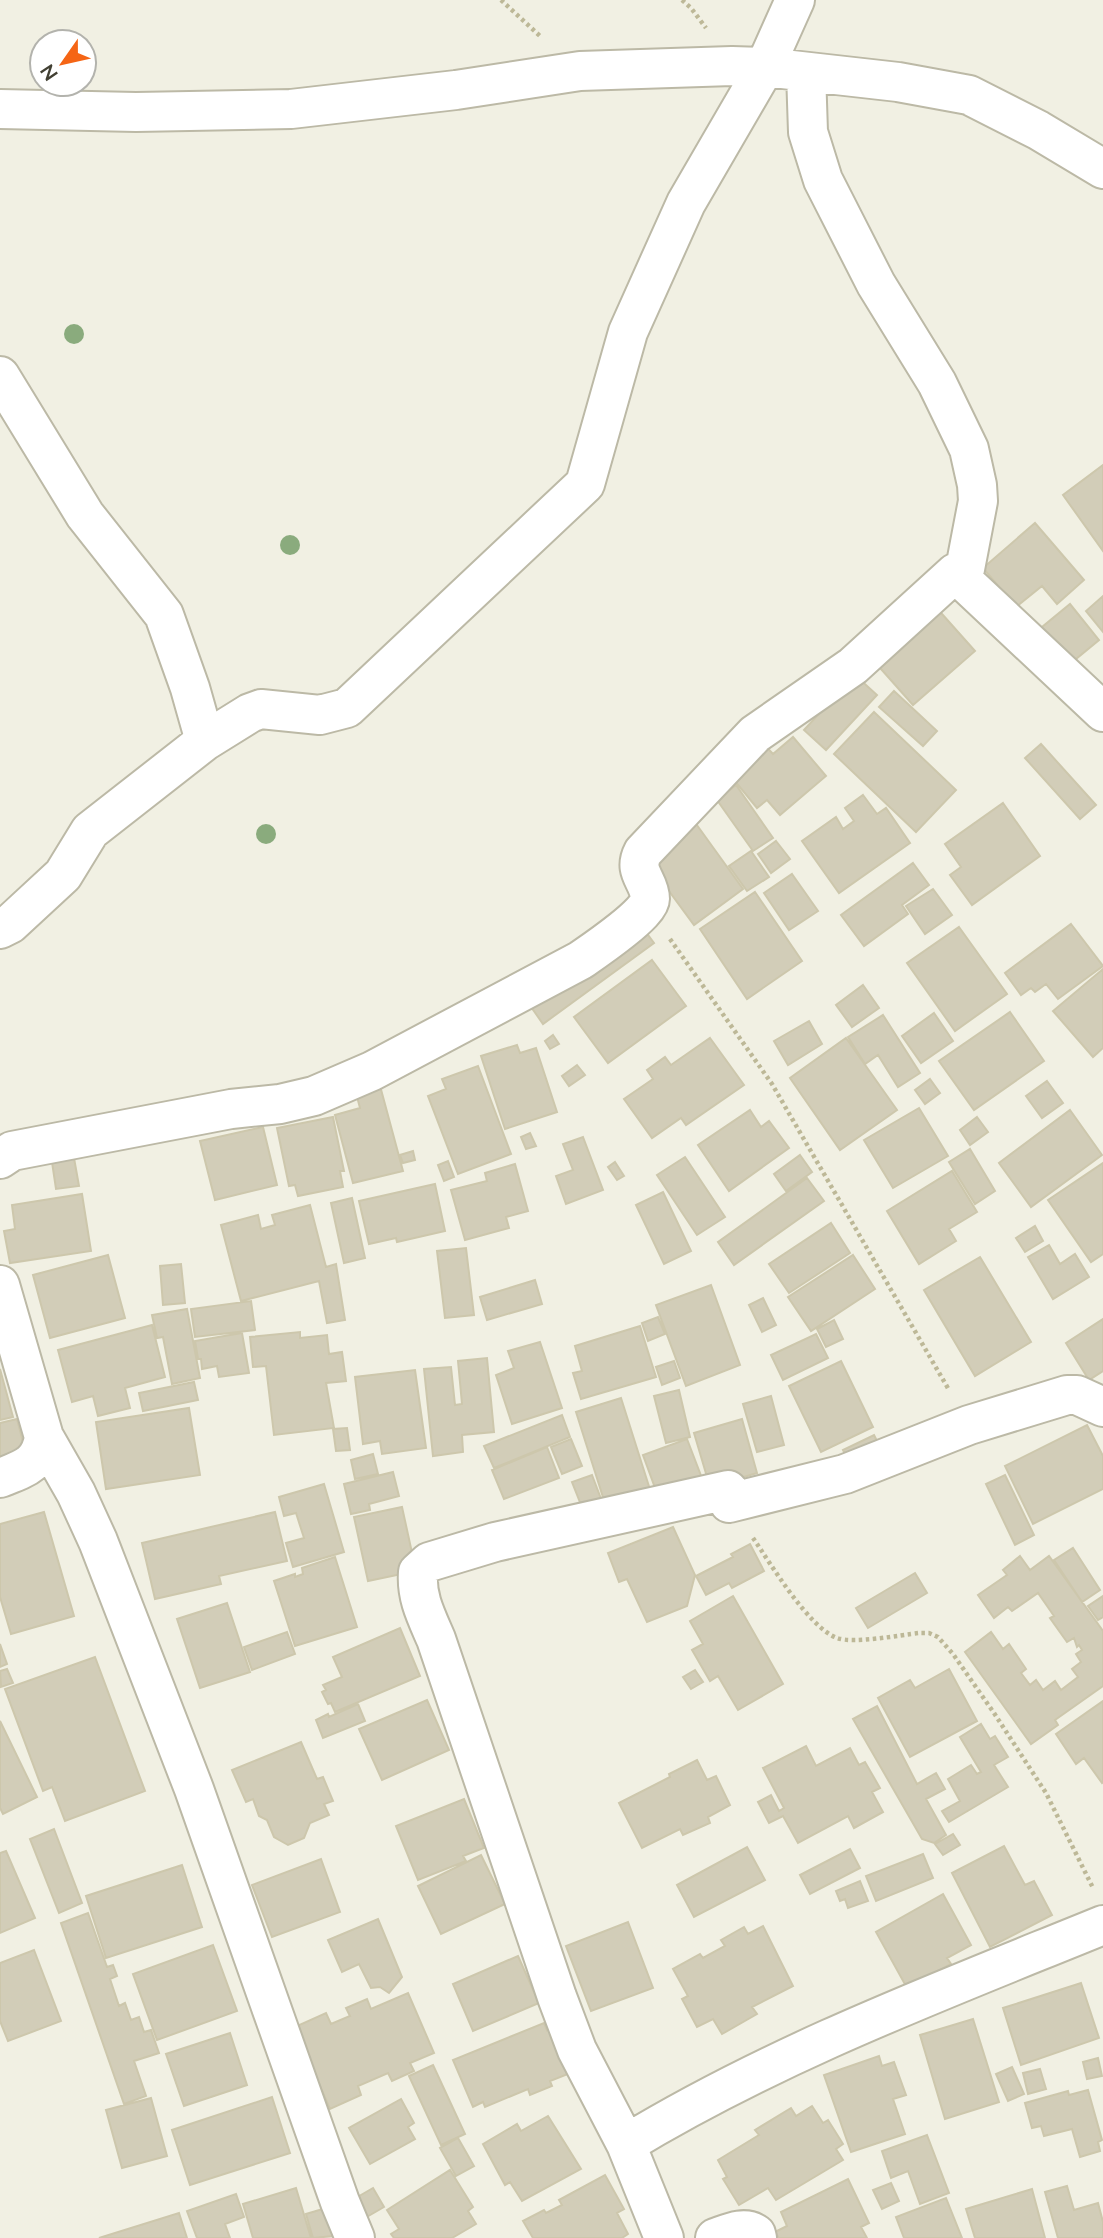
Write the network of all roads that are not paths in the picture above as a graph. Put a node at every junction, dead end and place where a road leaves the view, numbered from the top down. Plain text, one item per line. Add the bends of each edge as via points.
1 (795, 0) edge
2 (765, 67) junction
3 (806, 72) junction
4 (0, 108) edge
5 (1103, 169) edge
6 (0, 376) edge
7 (955, 573) junction
8 (1098, 697) edge
9 (205, 741) junction
10 (0, 929) edge
11 (0, 1159) edge
12 (0, 1285) edge
13 (1103, 1407) edge
14 (44, 1437) junction
15 (0, 1478) edge
16 (1100, 1910) edge
17 (626, 2144) junction
18 (355, 2238) edge
19 (664, 2238) edge
20 (715, 2238) edge
21 (757, 2238) edge

1 - 2 street
2 - 3 street
2 - 4 street via 580,71 291,109 136,112
2 - 9 street via 686,204 628,332 584,484 347,708 320,715 261,709
3 - 5 street via 969,95
3 - 7 street via 808,132 823,180 969,449 978,500 965,569
6 - 9 street via 85,515 164,615
7 - 8 street
7 - 11 street via 853,666 755,734 643,852 639,868 650,899 647,907 581,960 372,1071 314,1096 12,1151
9 - 10 street via 90,831 63,875
12 - 14 street
13 - 17 street via 1067,1395 969,1425 845,1475 729,1503 728,1490 495,1542 429,1562 418,1572 419,1601 436,1639 557,1997 577,2050
14 - 15 street via 40,1454 31,1464
14 - 18 street via 98,1541 194,1789
16 - 17 street via 818,2043
17 - 19 street
20 - 21 street via 750,2229

